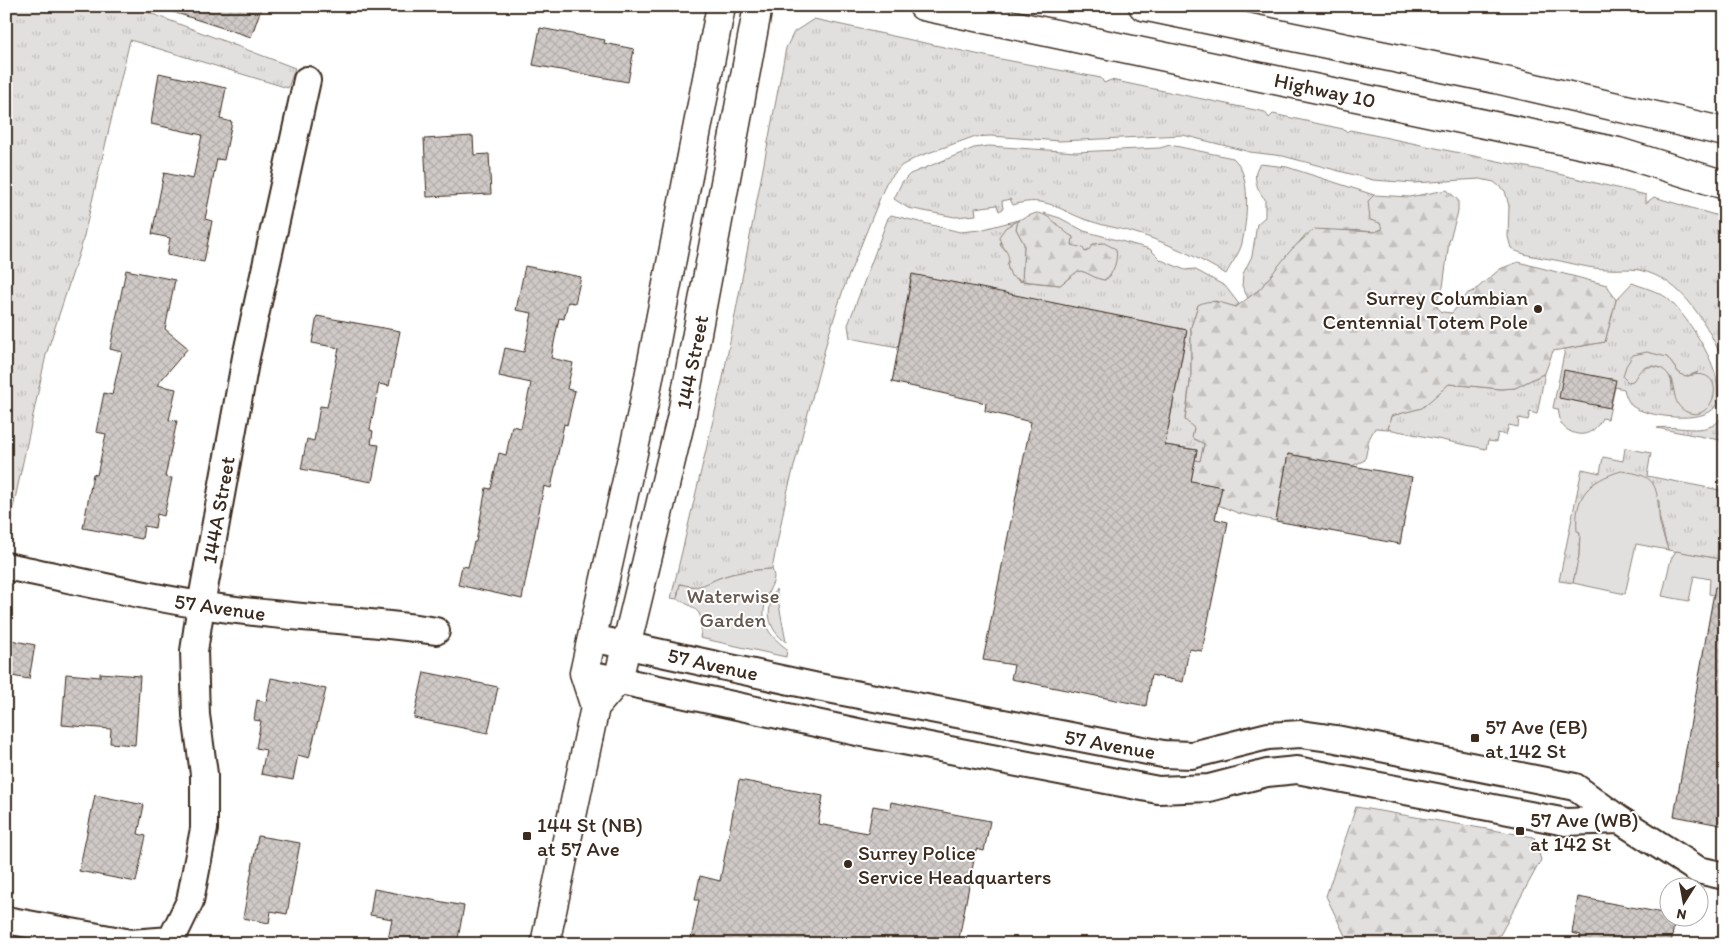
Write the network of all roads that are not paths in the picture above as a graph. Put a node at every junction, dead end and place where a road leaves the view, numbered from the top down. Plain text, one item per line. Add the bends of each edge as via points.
1 (721, 6) edge
2 (758, 6) edge
3 (923, 6) edge
4 (1143, 6) edge
5 (307, 80) dead end
6 (1725, 132) edge
7 (1725, 185) edge
8 (6, 566) edge
9 (201, 606) junction
10 (436, 631) dead end
11 (592, 638) junction
12 (627, 646) junction
13 (584, 673) junction
14 (618, 680) junction
15 (595, 707) junction
16 (1620, 820) junction
17 (1725, 876) edge
18 (6, 920) edge
19 (545, 944) edge

1 - 11 main road, 144 Street via 643,408
2 - 12 main road, 144 Street via 681,419
3 - 7 main road, Highway 10 via 1618,152
4 - 6 main road
5 - 9 street, 144A Street via 246,356
8 - 9 street, 57 Avenue
9 - 10 street, 57 Avenue
9 - 18 street, 144A Street via 194,651 196,715 204,774 204,829 190,901 171,940 130,943
11 - 12 street, 57 Avenue
11 - 13 main road, 144 Street
12 - 14 main road, 144 Street
12 - 16 street, 57 Avenue via 1163,754 1192,755 1268,736 1301,734 1336,739 1575,786
13 - 14 street, 57 Avenue
13 - 15 main road, 144 Street
14 - 15 main road, 144 Street
14 - 16 street, 57 Avenue via 862,733 1158,790 1210,788 1267,773 1297,770 1566,822
15 - 19 main road, 144 Street
16 - 17 street, 57 Avenue via 1698,870

